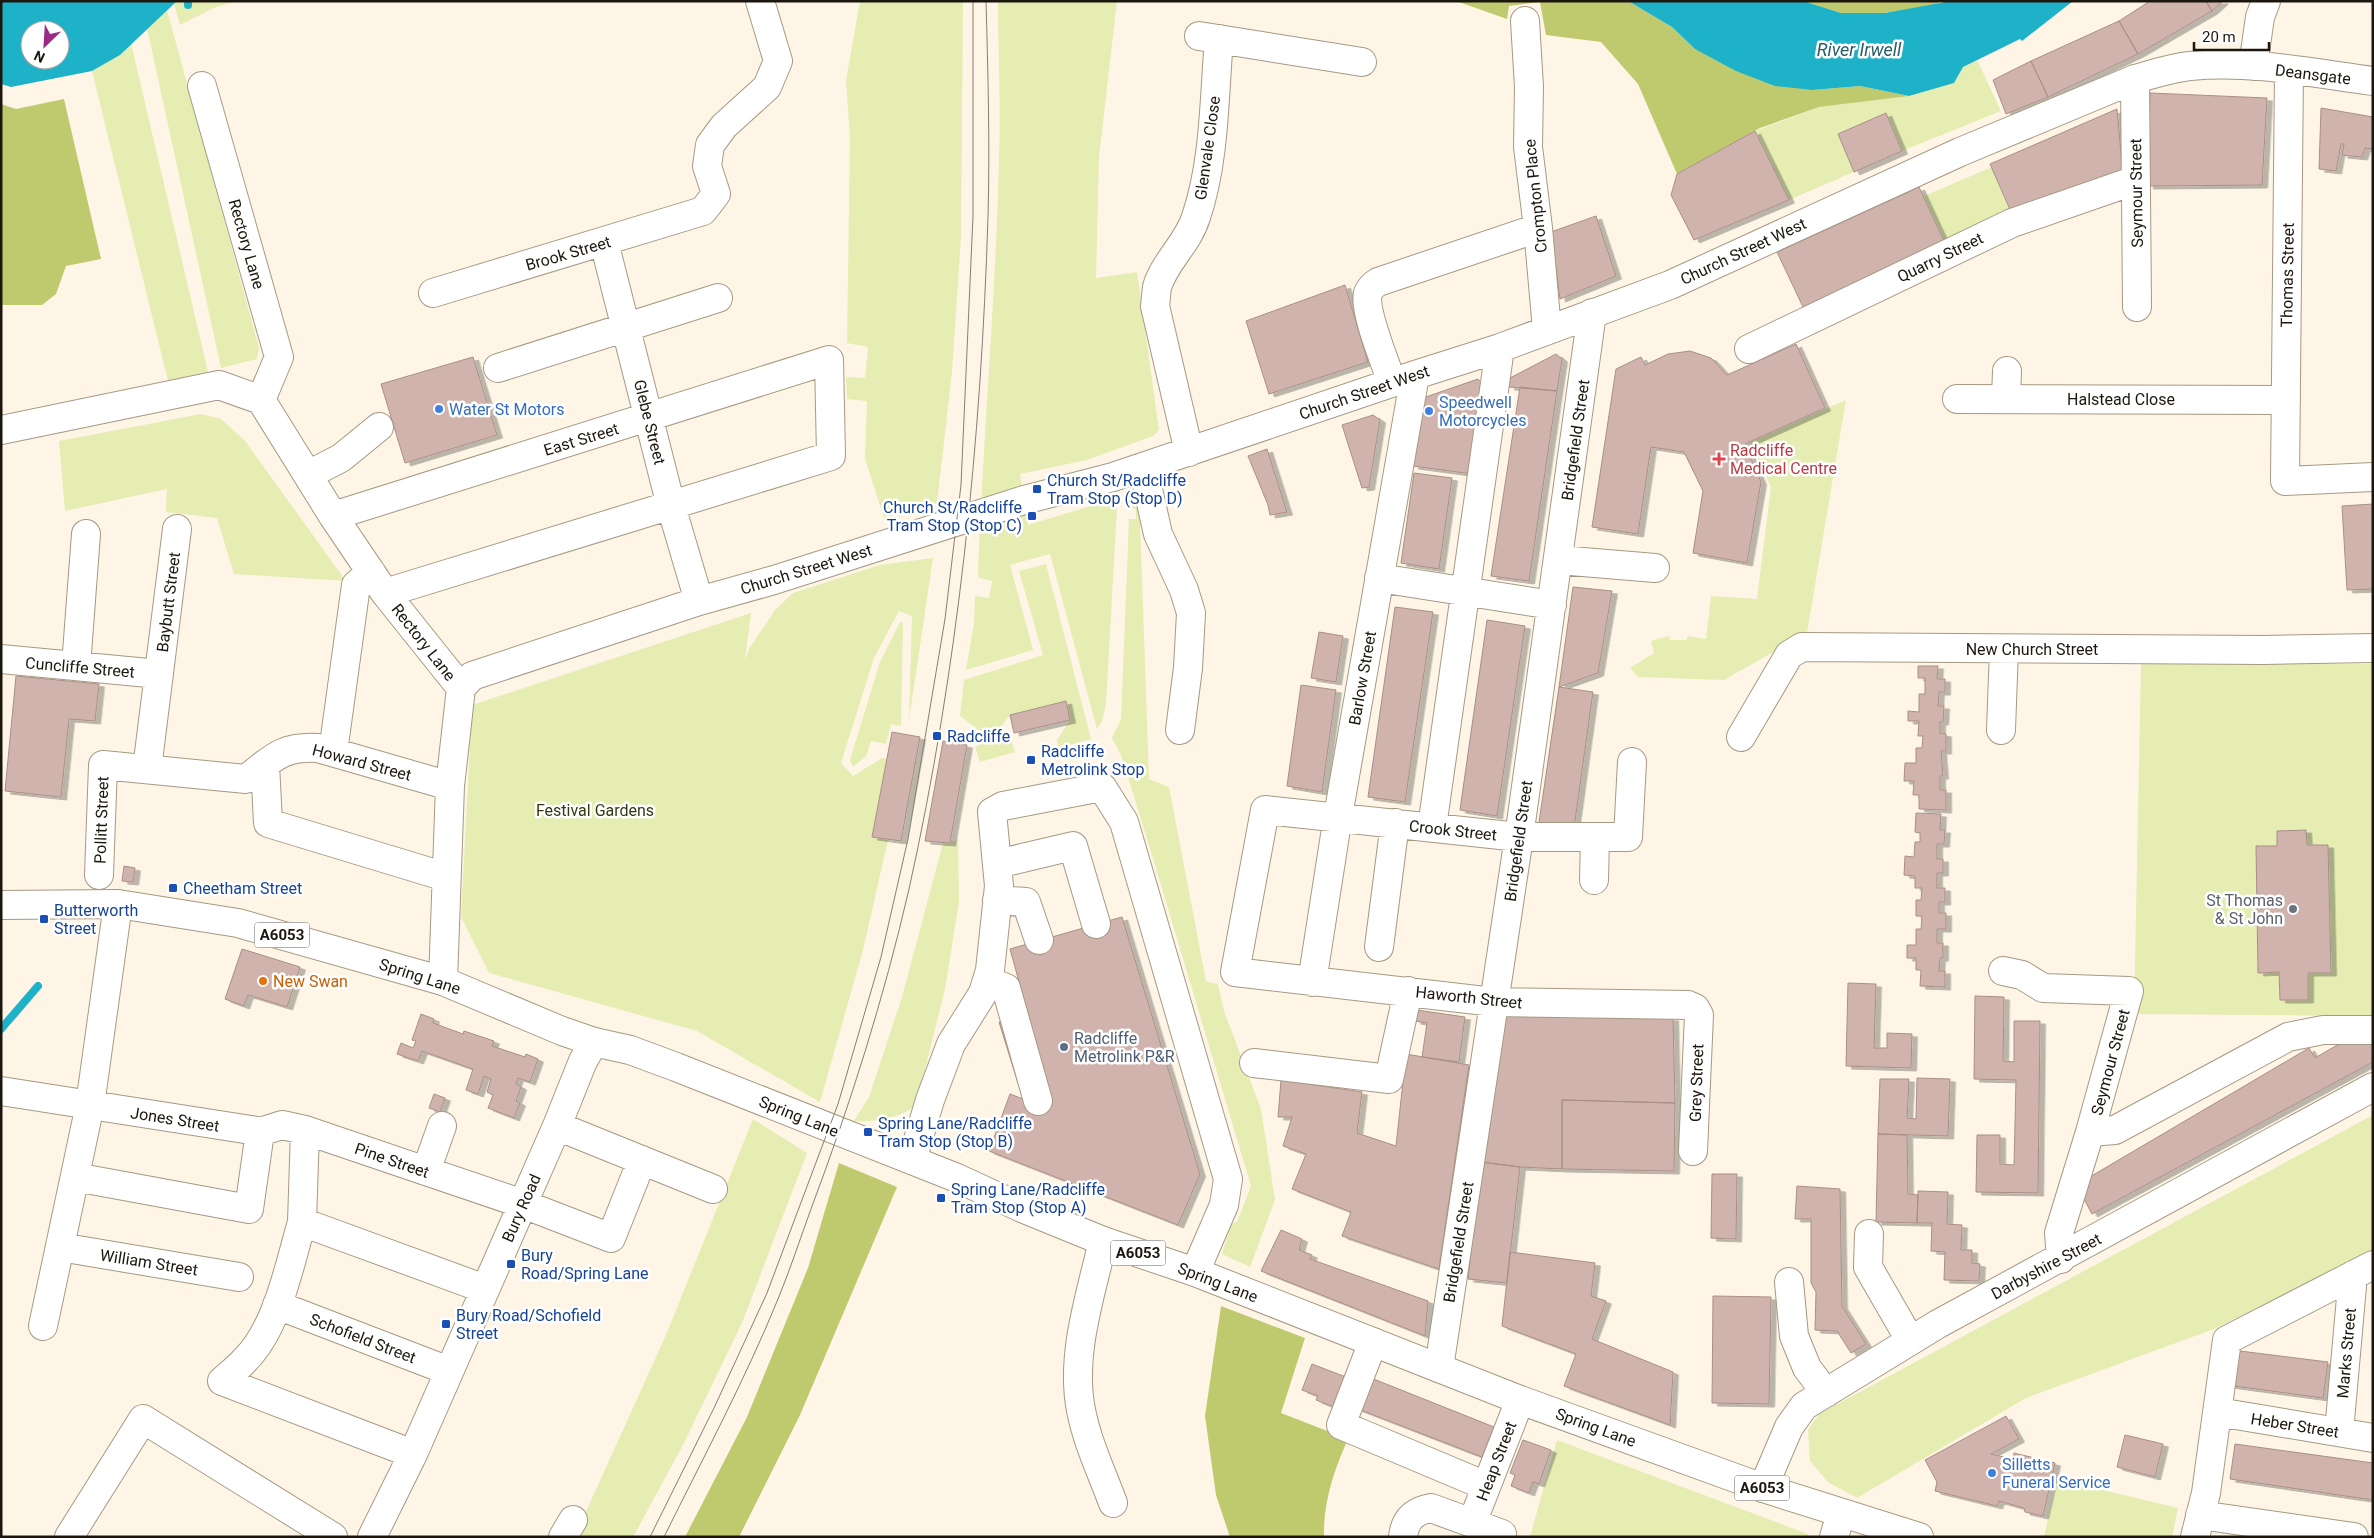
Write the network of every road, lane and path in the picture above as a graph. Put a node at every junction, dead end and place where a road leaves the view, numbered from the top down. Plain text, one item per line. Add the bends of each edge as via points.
1 (760, 1) edge
2 (2266, 1) edge
3 (1525, 21) dead end
4 (1362, 62) dead end
5 (2253, 66) junction
6 (2289, 70) junction
7 (2135, 80) junction
8 (2373, 82) edge
9 (202, 86) dead end
10 (2136, 180) junction
11 (1538, 228) junction
12 (604, 242) junction
13 (432, 292) dead end
14 (718, 298) dead end
15 (2137, 307) dead end
16 (1592, 313) junction
17 (626, 328) junction
18 (1547, 330) junction
19 (1500, 348) junction
20 (1749, 349) dead end
21 (498, 368) dead end
22 (2007, 371) dead end
23 (1404, 379) junction
24 (1957, 399) dead end
25 (2006, 399) junction
26 (260, 400) junction
27 (2286, 400) junction
28 (649, 418) junction
29 (378, 427) dead end
30 (1, 430) edge
31 (1189, 452) junction
32 (1143, 467) junction
33 (308, 475) junction
34 (2373, 477) edge
35 (671, 506) junction
36 (333, 516) junction
37 (177, 529) dead end
38 (86, 534) dead end
39 (1559, 560) junction
40 (1655, 568) dead end
41 (1379, 578) junction
42 (378, 582) junction
43 (1466, 592) junction
44 (699, 601) junction
45 (1552, 605) junction
46 (2373, 648) edge
47 (2004, 650) junction
48 (1, 659) edge
49 (76, 666) junction
50 (159, 674) junction
51 (460, 688) junction
52 (1180, 730) dead end
53 (2001, 730) dead end
54 (1741, 737) dead end
55 (333, 752) junction
56 (1632, 762) dead end
57 (265, 764) junction
58 (104, 765) joint
59 (147, 769) junction
60 (450, 786) junction
61 (1338, 816) junction
62 (1395, 823) junction
63 (1432, 827) junction
64 (1519, 837) junction
65 (1595, 837) junction
66 (997, 864) junction
67 (99, 875) dead end
68 (446, 877) junction
69 (1594, 880) dead end
70 (997, 900) junction
71 (118, 904) junction
72 (1, 906) edge
73 (1096, 924) dead end
74 (1039, 940) dead end
75 (1379, 947) dead end
76 (2003, 971) dead end
77 (1235, 972) joint
78 (443, 981) junction
79 (986, 981) junction
80 (1312, 982) junction
81 (1408, 991) junction
82 (1494, 1002) junction
83 (1699, 1015) joint
84 (2373, 1030) edge
85 (594, 1042) junction
86 (1254, 1063) dead end
87 (2373, 1087) edge
88 (1, 1091) edge
89 (1038, 1101) dead end
90 (90, 1105) junction
91 (442, 1126) dead end
92 (557, 1126) junction
93 (304, 1130) junction
94 (260, 1132) junction
95 (2090, 1132) junction
96 (1693, 1151) dead end
97 (642, 1160) junction
98 (912, 1160) junction
99 (426, 1171) junction
100 (75, 1177) junction
101 (714, 1190) dead end
102 (523, 1204) junction
103 (302, 1222) junction
104 (1869, 1234) dead end
105 (1103, 1241) junction
106 (60, 1247) junction
107 (2061, 1259) junction
108 (2363, 1270) edge
109 (1195, 1272) junction
110 (239, 1277) dead end
111 (1789, 1282) dead end
112 (485, 1289) junction
113 (277, 1305) junction
114 (43, 1326) dead end
115 (1910, 1340) junction
116 (1373, 1342) junction
117 (1439, 1368) junction
118 (449, 1371) junction
119 (1826, 1393) junction
120 (1520, 1400) junction
121 (2218, 1412) junction
122 (2339, 1432) junction
123 (2373, 1438) edge
124 (413, 1454) junction
125 (1486, 1486) junction
126 (1763, 1488) junction
127 (1113, 1503) dead end
128 (1472, 1523) junction
129 (1837, 1525) edge
130 (2198, 1526) edge
131 (1502, 1534) dead end
132 (69, 1537) edge
133 (332, 1537) edge
134 (372, 1537) edge
135 (1403, 1537) edge
136 (1919, 1537) edge
137 (2354, 1537) edge

1 - 12 street, Brook Street via 778,61 768,87 724,126 710,145 707,166 716,194 703,211
2 - 5 street via 2260,17
3 - 11 street, Crompton Place via 1517,62 1528,147 1538,168
4 - 31 street, Glenvale Close via 1323,68 1209,37 1210,146 1204,187 1187,239 1157,287 1155,306
5 - 6 street, Deansgate
5 - 7 street, Church Street West via 2190,66
6 - 8 street, Deansgate
6 - 27 street, Thomas Street
7 - 10 street, Seymour Street
7 - 16 street, Church Street West via 1960,152 1670,284
9 - 26 street, Rectory Lane via 280,356
10 - 15 street, Seymour Street
10 - 20 street, Quarry Street via 2012,222
11 - 18 street, Crompton Place
11 - 23 street via 1371,287 1368,309
12 - 13 street, Brook Street
12 - 17 street, Glebe Street
14 - 17 street
16 - 18 street, Church Street West
16 - 39 street, Bridgefield Street
17 - 21 street
17 - 28 street, Glebe Street
18 - 19 street, Church Street West
19 - 23 street, Church Street West
19 - 43 street
22 - 25 street
23 - 31 street, Church Street West
23 - 41 street, Barlow Street
24 - 25 street, Halstead Close
25 - 27 street, Halstead Close
26 - 30 street via 219,385
26 - 33 street, Rectory Lane
27 - 34 street, Thomas Street via 2285,481
28 - 35 street, Glebe Street
28 - 35 street, East Street via 829,360 831,456
28 - 36 street, East Street
29 - 33 street via 341,458
31 - 32 street, Church Street West
32 - 44 street, Church Street West via 1024,500
32 - 52 street via 1158,534 1191,613
33 - 36 street, Rectory Lane
35 - 42 street
35 - 44 street, Glebe Street
36 - 42 street, Rectory Lane
37 - 50 street, Baybutt Street
38 - 49 street
39 - 40 street
39 - 45 street, Bridgefield Street
41 - 43 street
41 - 61 street, Barlow Street
42 - 51 street, Rectory Lane
42 - 55 street via 356,585
43 - 45 street
43 - 63 street
44 - 51 street, Church Street West via 472,676
45 - 64 street, Bridgefield Street
46 - 47 street, New Church Street
47 - 53 street
47 - 54 street, New Church Street via 1802,647 1789,654
48 - 49 street, Cuncliffe Street
49 - 50 street, Cuncliffe Street
50 - 59 street, Baybutt Street
51 - 60 street, Rectory Lane
55 - 57 street, Howard Street via 297,747
55 - 60 street, Howard Street
56 - 65 street, Crook Street via 1628,837
57 - 59 street, Howard Street via 246,779
57 - 68 street via 268,823
58 - 59 street, Howard Street
58 - 67 street, Pollitt Street
60 - 68 street, Rectory Lane
61 - 62 street, Crook Street
61 - 77 street, Crook Street via 1265,810
61 - 80 street, Barlow Street
62 - 63 street, Crook Street
62 - 75 street
63 - 64 street, Crook Street
64 - 65 street, Crook Street
64 - 82 street, Bridgefield Street
65 - 69 street
66 - 70 street
66 - 73 street via 1072,846
66 - 109 street via 992,812 1003,806 1102,786 1124,822 1228,1179 1224,1205
68 - 78 street, Rectory Lane
70 - 74 street via 1026,902
70 - 79 street
71 - 72 street, A6053
71 - 78 street, Spring Lane / A6053 via 238,923
71 - 90 street
76 - 95 street, Seymour Street via 2022,976 2043,988 2129,991
77 - 80 street, Haworth Street
78 - 85 street, Spring Lane / A6053
79 - 89 street via 1006,988
79 - 98 street via 983,993 951,1044
80 - 81 street, Haworth Street
81 - 82 street, Haworth Street
81 - 86 street via 1389,1079
82 - 83 street, Haworth Street via 1688,1005
82 - 117 street, Bridgefield Street
83 - 96 street, Grey Street
84 - 95 street via 2323,1030 2288,1037 2115,1130
85 - 92 street, Bury Road
85 - 98 street, Spring Lane / A6053 via 630,1050
87 - 107 street, Darbyshire Street
88 - 90 street, Jones Street
90 - 94 street, Jones Street
90 - 100 street
91 - 99 street
92 - 97 street
92 - 102 street, Bury Road
93 - 94 street, Pine Street via 282,1125
93 - 99 street, Pine Street
93 - 103 street
94 - 100 street via 248,1209
95 - 107 street, Seymour Street via 2059,1233
97 - 101 street
97 - 102 street, Pine Street via 611,1238
98 - 105 street, Spring Lane / A6053
99 - 102 street, Pine Street
100 - 106 street
102 - 112 street, Bury Road
103 - 112 street
103 - 113 street
104 - 115 street via 1868,1267
105 - 109 street, Spring Lane / A6053
105 - 127 street via 1081,1338 1078,1387 1086,1430
106 - 110 street, William Street
106 - 114 street
107 - 115 street, Darbyshire Street
108 - 121 street via 2227,1340
108 - 122 street, Marks Street
109 - 116 street, Spring Lane / A6053
111 - 119 street via 1794,1336 1807,1368
112 - 118 street, Bury Road
113 - 118 street, Schofield Street
113 - 124 street via 262,1338 222,1381
115 - 119 street, Darbyshire Street
116 - 117 street, Spring Lane / A6053
116 - 125 street via 1341,1426
117 - 120 street, Spring Lane / A6053
118 - 124 street, Bury Road
119 - 126 street, Darbyshire Street via 1804,1406 1790,1427
120 - 125 street, Heap Street
120 - 126 street, Spring Lane / A6053
121 - 122 street, Heber Street
121 - 130 street
122 - 123 street, Heber Street
124 - 134 street, Bury Road
125 - 128 street, Heap Street
126 - 129 street, Spring Lane / A6053
128 - 131 street, Heap Street
128 - 135 street, Heap Street via 1431,1508 1421,1509 1406,1523
129 - 136 street, Spring Lane / A6053
130 - 137 street
132 - 133 street via 143,1419

